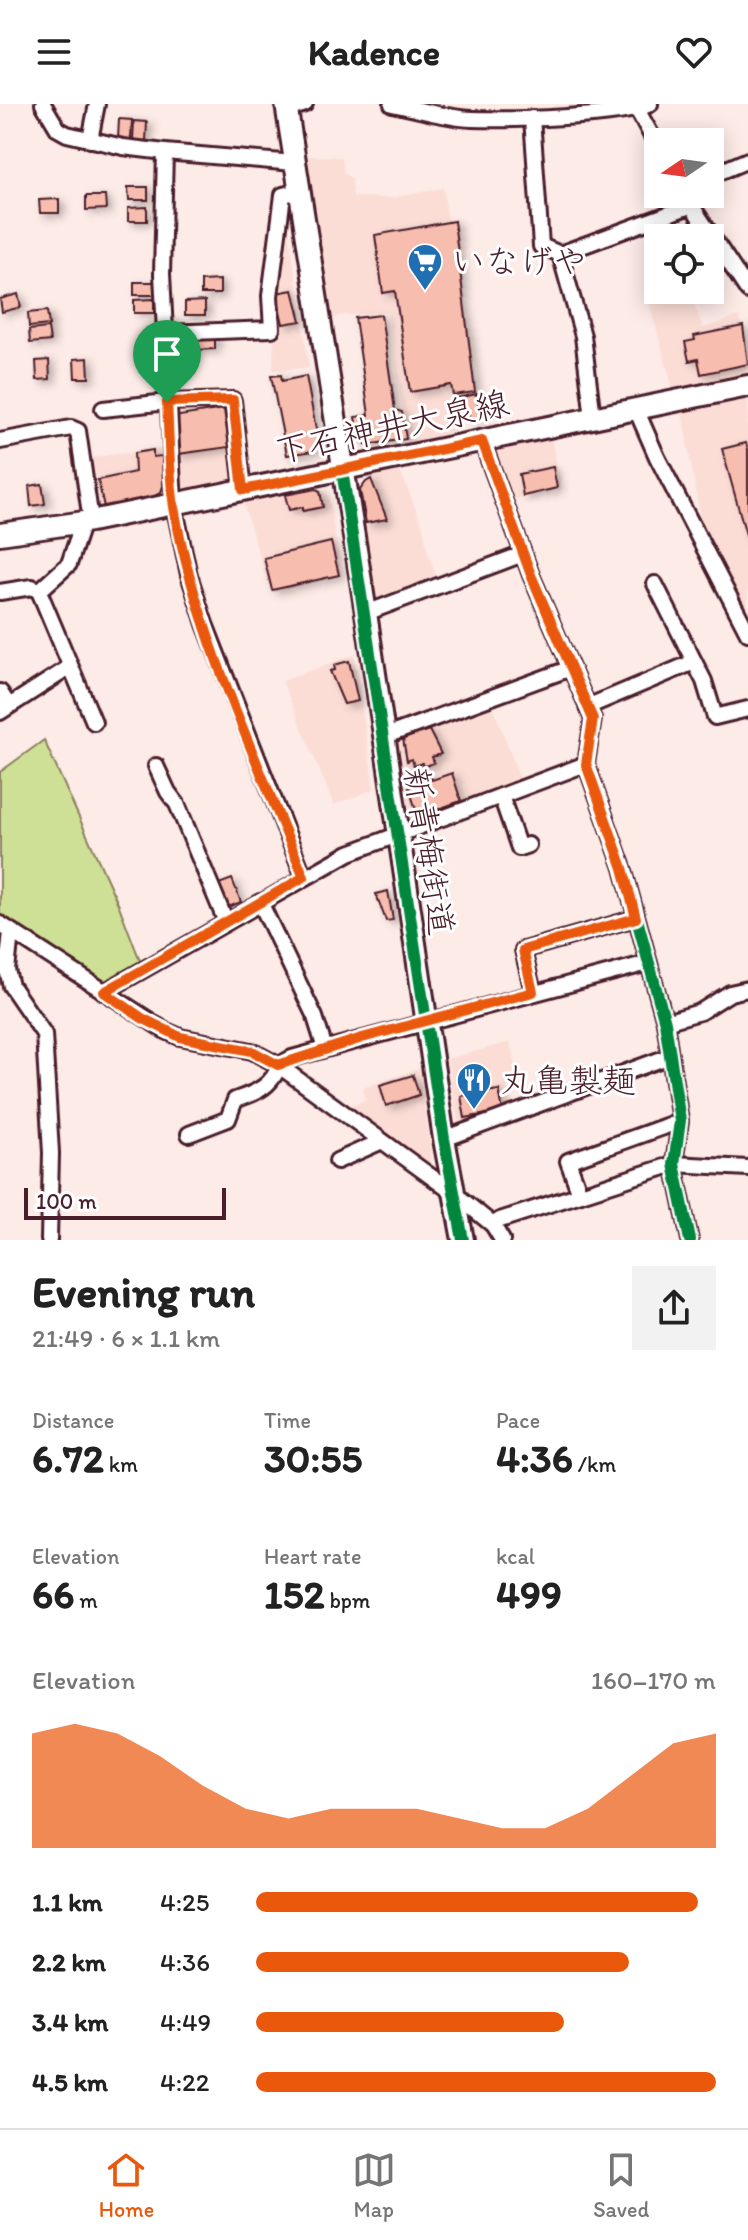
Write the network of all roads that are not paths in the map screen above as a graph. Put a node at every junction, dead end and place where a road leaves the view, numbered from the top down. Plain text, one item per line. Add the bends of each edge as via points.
1 (43, 104) edge
2 (97, 104) edge
3 (392, 104) edge
4 (292, 106) edge
5 (641, 106) edge
6 (532, 118) junction
7 (650, 128) edge
8 (90, 140) junction
9 (165, 152) junction
10 (748, 160) edge
11 (294, 163) junction
12 (724, 170) edge
13 (299, 191) junction
14 (668, 208) edge
15 (692, 208) edge
16 (560, 254) junction
17 (748, 290) edge
18 (165, 333) junction
19 (748, 386) edge
20 (167, 402) junction
21 (103, 409) dead end
22 (636, 409) junction
23 (593, 418) junction
24 (0, 441) edge
25 (482, 441) junction
26 (342, 470) junction
27 (243, 490) junction
28 (174, 505) junction
29 (87, 522) junction
30 (0, 534) edge
31 (523, 554) junction
32 (655, 584) dead end
33 (39, 591) junction
34 (0, 592) edge
35 (366, 613) junction
36 (748, 633) edge
37 (694, 662) junction
38 (70, 667) junction
39 (571, 668) junction
40 (0, 692) edge
41 (587, 707) junction
42 (5, 709) edge
43 (748, 709) edge
44 (94, 722) dead end
45 (383, 737) junction
46 (586, 764) junction
47 (156, 766) dead end
48 (501, 796) junction
49 (398, 833) junction
50 (528, 845) dead end
51 (304, 877) junction
52 (260, 902) junction
53 (636, 918) junction
54 (226, 922) junction
55 (6, 928) edge
56 (648, 963) junction
57 (4, 971) edge
58 (748, 989) edge
59 (104, 992) junction
60 (533, 992) junction
61 (426, 1021) junction
62 (665, 1022) junction
63 (325, 1049) junction
64 (670, 1056) junction
65 (278, 1065) junction
66 (680, 1121) junction
67 (189, 1134) dead end
68 (444, 1139) junction
69 (382, 1141) junction
70 (337, 1161) dead end
71 (674, 1164) junction
72 (748, 1168) edge
73 (455, 1194) junction
74 (580, 1194) junction
75 (493, 1225) junction
76 (461, 1239) edge
77 (49, 1240) edge
78 (502, 1240) edge
79 (690, 1240) edge

1 - 8 street via 58,129
2 - 8 street
3 - 6 street via 469,119
4 - 11 main road, 新青梅街道
5 - 6 street
5 - 7 street
6 - 16 street via 541,246
8 - 9 street
9 - 11 street
9 - 18 street
10 - 12 street
11 - 13 main road, 新青梅街道
13 - 18 street via 283,195 270,296 272,329
13 - 26 main road, 新青梅街道
14 - 16 street
15 - 17 street
16 - 23 street via 583,336
18 - 20 street
19 - 22 main road, 下石神井大泉線
20 - 21 street
20 - 27 street via 233,400
20 - 28 street
22 - 23 main road, 下石神井大泉線
22 - 36 street
23 - 25 main road, 下石神井大泉線
24 - 29 street via 78,431
25 - 26 main road, 下石神井大泉線
25 - 31 street
26 - 27 main road, 下石神井大泉線
26 - 35 main road, 新青梅街道
27 - 28 main road, 下石神井大泉線
28 - 29 main road, 下石神井大泉線
28 - 51 street via 205,624
29 - 30 main road, 下石神井大泉線
29 - 33 street via 69,564
31 - 35 street
31 - 39 street
32 - 37 street
33 - 34 street via 32,587
33 - 38 street
35 - 45 main road, 新青梅街道
37 - 41 street
37 - 43 street via 715,717
38 - 42 street
38 - 44 street
39 - 41 street
39 - 45 street
40 - 42 street
41 - 46 street via 593,719
45 - 49 main road, 新青梅街道
46 - 48 street
46 - 53 street
47 - 54 street
48 - 49 street
48 - 50 street via 519,848
49 - 51 street
49 - 61 main road, 新青梅街道
51 - 52 street
52 - 54 street
52 - 63 street
53 - 56 street
53 - 60 street via 523,950
54 - 59 street
55 - 57 street
55 - 59 street
56 - 60 street
56 - 62 street
57 - 77 street via 44,1034 51,1153
58 - 62 street
59 - 65 street via 180,1037 252,1051
60 - 61 street
61 - 63 street
61 - 68 main road, 新青梅街道
62 - 64 street
63 - 65 street
64 - 66 street
64 - 68 street
65 - 67 street via 270,1082 235,1100 228,1119
65 - 69 street
66 - 71 street
66 - 74 street via 568,1161
68 - 73 main road, 新青梅街道
69 - 70 street
69 - 73 street
71 - 72 street
71 - 74 street
71 - 79 street
73 - 75 street
73 - 76 main road, 新青梅街道
74 - 75 street
75 - 78 street

